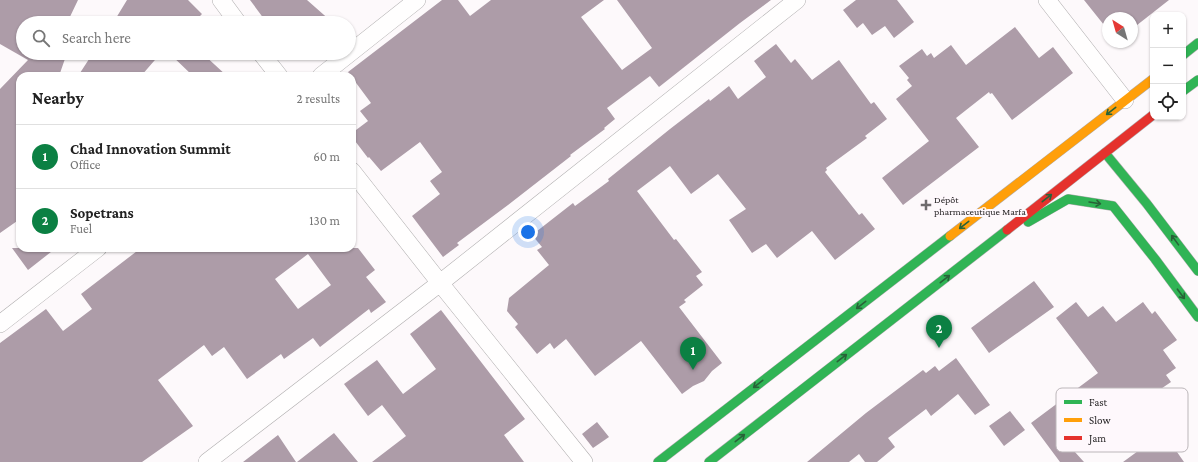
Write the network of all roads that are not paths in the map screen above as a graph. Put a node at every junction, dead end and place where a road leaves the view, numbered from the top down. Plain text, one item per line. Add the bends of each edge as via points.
1 (221, 0) edge
2 (417, 0) edge
3 (797, 0) edge
4 (1047, 0) edge
5 (233, 16) edge
6 (1198, 44) edge
7 (356, 48) edge
8 (1186, 53) edge
9 (266, 60) edge
10 (341, 60) edge
11 (276, 72) edge
12 (326, 72) edge
13 (1198, 80) edge
14 (1150, 81) edge
15 (1186, 89) edge
16 (1125, 100) junction
17 (1150, 117) edge
18 (1105, 153) junction
19 (356, 176) edge
20 (986, 247) junction
21 (93, 252) edge
22 (1198, 271) edge
23 (440, 283) junction
24 (1198, 317) edge
25 (0, 324) edge
26 (208, 462) edge
27 (584, 462) edge
28 (658, 462) edge
29 (709, 462) edge

1 - 5 street
2 - 7 street
3 - 23 street
4 - 16 street
6 - 8 main road
9 - 11 street
10 - 12 street
13 - 15 main road
14 - 16 main road
16 -> 28 main road
17 - 18 main road
20 -> 18 main road
22 -> 18 main road
19 - 23 street
20 -> 24 main road via 1068,198 1113,206
29 -> 20 main road
21 - 25 street
23 - 26 street
23 - 27 street

